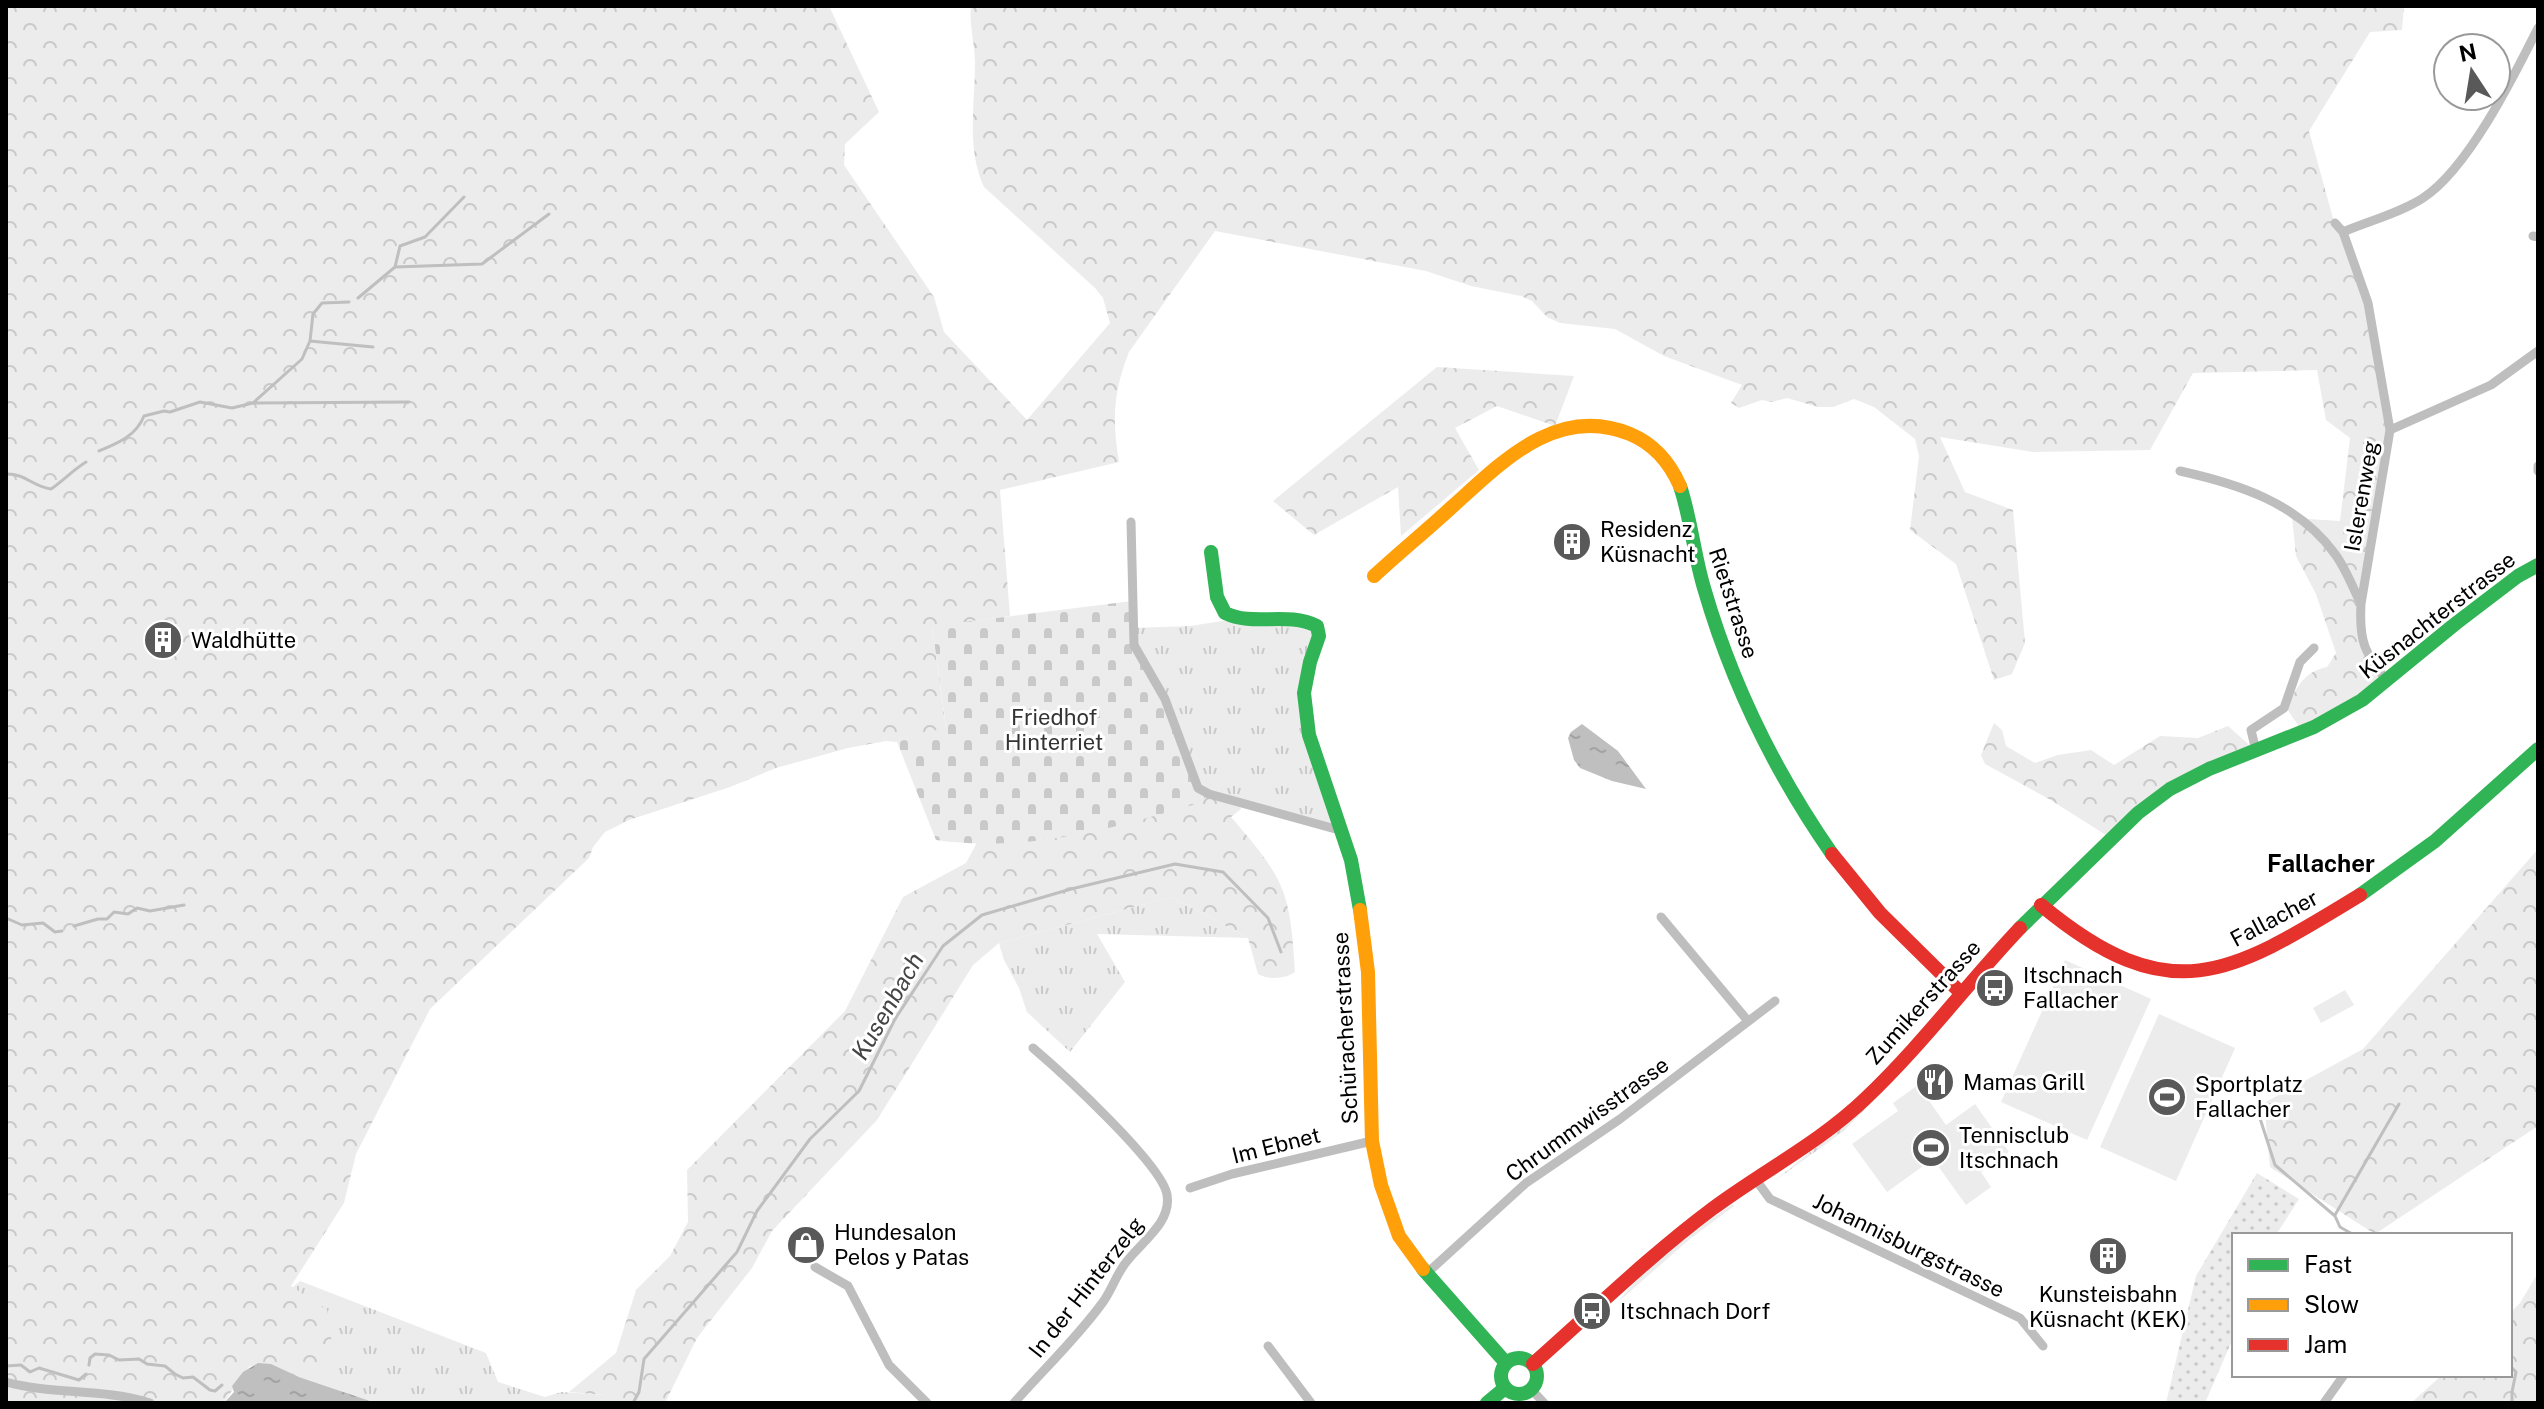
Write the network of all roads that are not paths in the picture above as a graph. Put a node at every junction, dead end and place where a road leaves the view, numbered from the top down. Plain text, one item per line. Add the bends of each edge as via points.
1 (2538, 28) edge
2 (2335, 223) dead end
3 (2343, 232) junction
4 (2538, 351) edge
5 (2390, 430) junction
6 (2180, 471) dead end
7 (1131, 522) dead end
8 (1211, 552) dead end
9 (2538, 565) edge
10 (1374, 576) dead end
11 (2361, 604) junction
12 (2314, 648) dead end
13 (2387, 681) junction
14 (2362, 700) joint
15 (2538, 749) edge
16 (2256, 751) junction
17 (1339, 830) junction
18 (2041, 905) junction
19 (1661, 917) dead end
20 (1961, 993) junction
21 (1775, 1001) dead end
22 (1748, 1021) junction
23 (1033, 1048) dead end
24 (1372, 1141) junction
25 (1756, 1180) junction
26 (1190, 1188) dead end
27 (815, 1267) dead end
28 (1426, 1274) junction
29 (1268, 1346) dead end
30 (2043, 1346) dead end
31 (1506, 1363) junction
32 (1533, 1364) junction
33 (2343, 1377) edge
34 (6, 1382) edge
35 (1505, 1388) junction
36 (1531, 1389) junction
37 (150, 1403) edge
38 (927, 1403) edge
39 (1014, 1403) edge
40 (1311, 1403) edge
41 (1487, 1403) edge
42 (1544, 1403) edge
43 (2324, 1403) edge

1 - 3 street via 2456,169 2424,198
2 - 3 street, Islerenweg
3 - 5 street, Islerenweg via 2368,303
4 - 5 street via 2491,385
5 - 11 street, Islerenweg
6 - 11 street via 2263,496 2310,525 2336,555
7 - 17 street via 1134,645 1165,699 1198,788
8 - 17 street, Schüracherstrasse via 1219,605 1226,614 1243,620 1296,616 1317,626 1304,693 1309,735
9 - 13 street, Küsnachterstrasse via 2458,621
10 - 20 street, Rietstrasse via 1504,461 1542,436 1605,427 1651,447 1674,472 1682,491 1711,610 1771,758 1866,898
11 - 13 street, Islerenweg via 2363,647
12 - 16 street via 2300,662 2284,708 2251,730
13 - 14 street, Küsnachterstrasse
14 - 16 street, Zumikerstrasse
15 - 18 street, Fallacher via 2400,868 2340,908 2225,967 2186,972 2122,960
16 - 18 street, Zumikerstrasse via 2170,789 2109,838
17 - 24 street, Schüracherstrasse via 1351,860 1368,972
18 - 20 street, Zumikerstrasse
19 - 22 street
20 - 25 street, Zumikerstrasse via 1864,1100
21 - 22 street, Chrummwisstrasse
22 - 28 street, Chrummwisstrasse via 1526,1183
23 - 39 street, In der Hinterzelg via 1065,1074 1139,1153 1163,1180 1168,1198 1165,1215 1124,1264 1103,1302
24 - 26 street, Im Ebnet
24 - 28 street, Schüracherstrasse via 1399,1236
25 - 30 street, Johannisburgstrasse via 1770,1199 2020,1318
25 - 32 street, Zumikerstrasse via 1682,1232
27 - 38 street via 848,1286 889,1365
28 - 31 street, Schüracherstrasse
29 - 40 street
31 - 32 street via 1520,1358
31 - 35 street via 1501,1375
32 - 36 street via 1537,1377
33 - 43 street
34 - 37 street
35 - 36 street via 1518,1394
35 - 41 street
36 - 42 street

